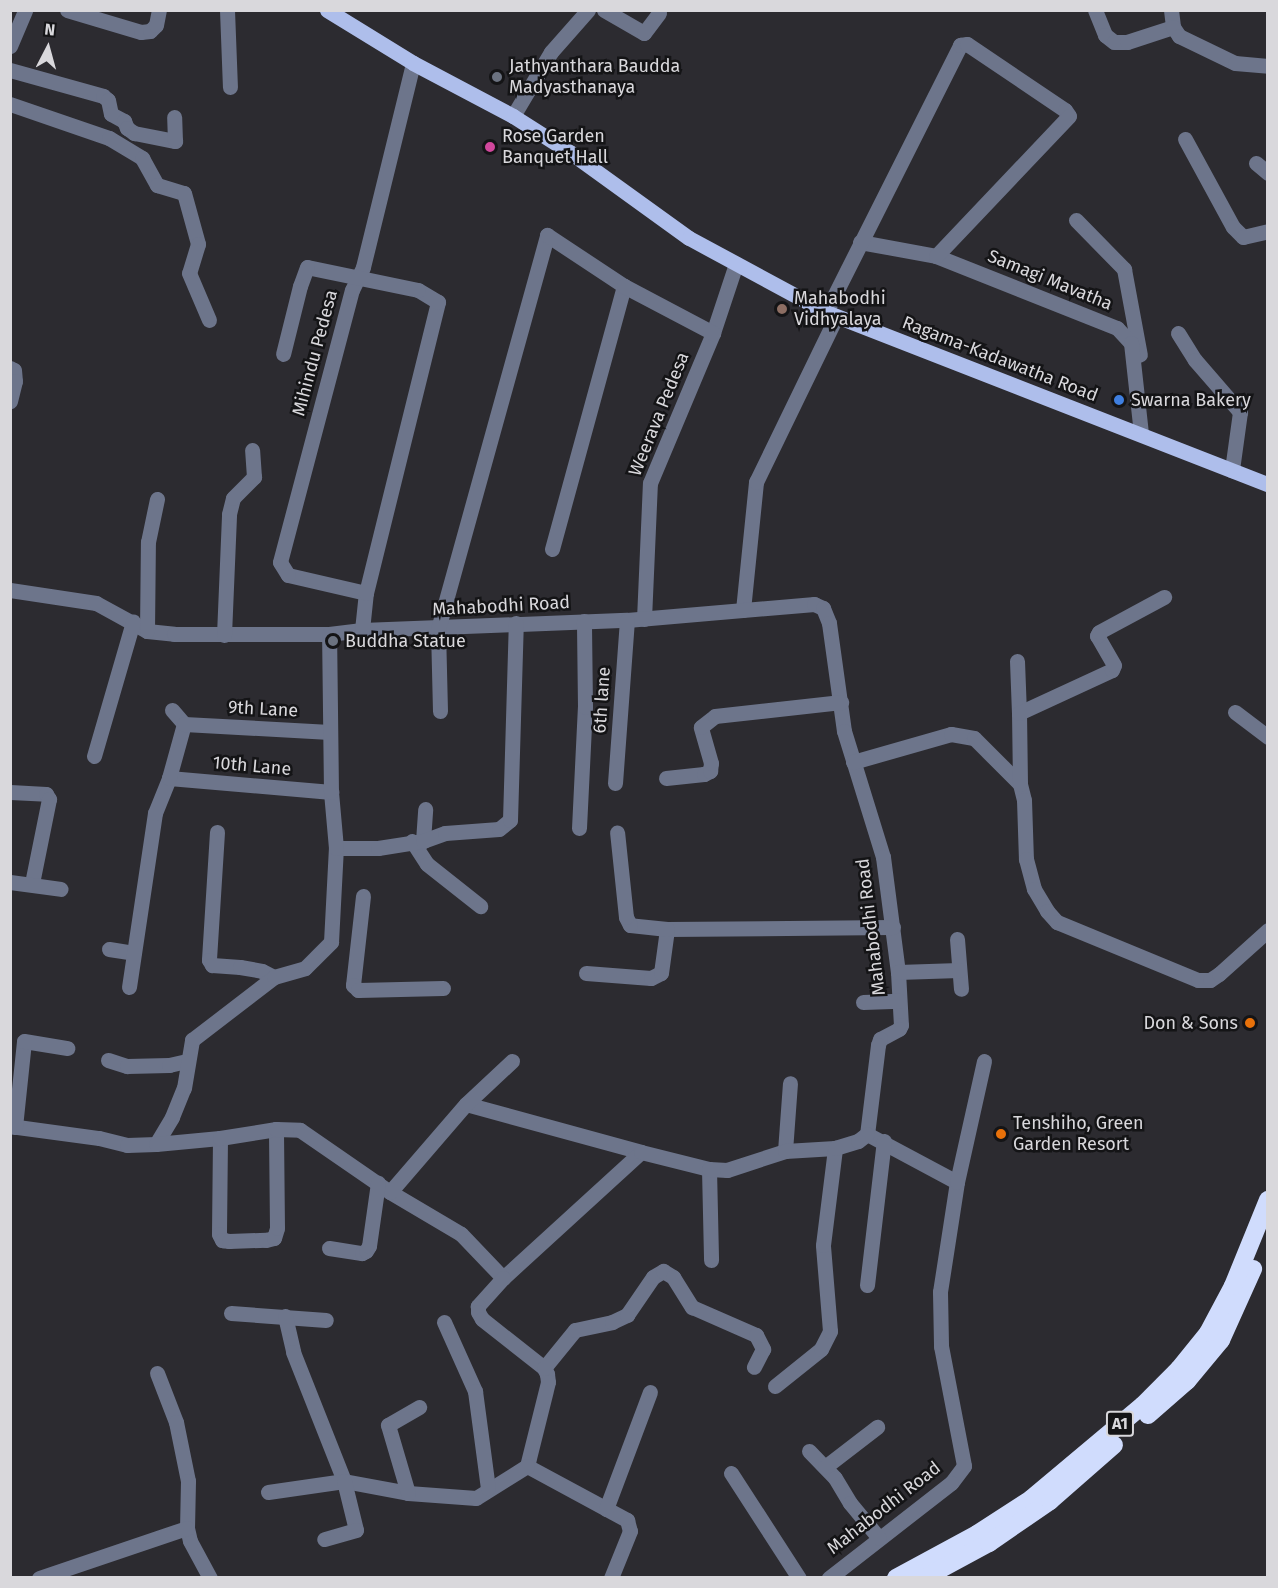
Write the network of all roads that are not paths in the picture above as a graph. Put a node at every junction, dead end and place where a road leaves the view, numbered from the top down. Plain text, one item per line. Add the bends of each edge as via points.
1 (25, 10) edge
2 (67, 10) edge
3 (159, 10) edge
4 (227, 10) edge
5 (327, 10) edge
6 (588, 10) edge
7 (604, 10) edge
8 (1095, 10) edge
9 (1171, 10) edge
10 (659, 13) dead end
11 (14, 23) edge
12 (1173, 27) junction
13 (10, 46) edge
14 (413, 63) junction
15 (1268, 66) edge
16 (10, 70) edge
17 (230, 87) dead end
18 (10, 104) edge
19 (513, 116) junction
20 (174, 117) dead end
21 (1185, 139) dead end
22 (1076, 220) dead end
23 (1268, 231) edge
24 (860, 242) junction
25 (936, 256) junction
26 (736, 264) junction
27 (357, 279) junction
28 (624, 286) junction
29 (831, 314) junction
30 (209, 320) dead end
31 (713, 333) junction
32 (1178, 333) dead end
33 (283, 354) dead end
34 (1135, 366) junction
35 (10, 368) edge
36 (10, 401) edge
37 (1141, 434) junction
38 (252, 450) dead end
39 (1232, 470) junction
40 (1268, 484) edge
41 (157, 499) dead end
42 (552, 549) dead end
43 (10, 590) edge
44 (366, 593) junction
45 (1164, 597) dead end
46 (743, 610) junction
47 (644, 619) junction
48 (627, 620) junction
49 (585, 621) junction
50 (133, 622) junction
51 (516, 623) junction
52 (438, 629) junction
53 (147, 630) junction
54 (362, 630) junction
55 (329, 634) junction
56 (224, 635) junction
57 (1017, 661) dead end
58 (841, 702) junction
59 (172, 710) dead end
60 (440, 711) dead end
61 (1235, 712) dead end
62 (1019, 713) junction
63 (189, 724) junction
64 (330, 732) junction
65 (1268, 737) edge
66 (94, 756) dead end
67 (853, 762) junction
68 (169, 778) junction
69 (666, 778) dead end
70 (615, 783) dead end
71 (1020, 784) junction
72 (10, 792) edge
73 (331, 792) junction
74 (424, 809) dead end
75 (579, 828) dead end
76 (217, 832) dead end
77 (617, 832) dead end
78 (418, 841) junction
79 (336, 848) junction
80 (10, 882) edge
81 (32, 884) junction
82 (61, 889) dead end
83 (363, 896) dead end
84 (480, 906) dead end
85 (894, 927) junction
86 (667, 929) junction
87 (1268, 930) edge
88 (957, 939) dead end
89 (331, 942) junction
90 (109, 949) dead end
91 (357, 952) junction
92 (134, 953) junction
93 (959, 970) junction
94 (897, 972) junction
95 (586, 973) dead end
96 (274, 977) junction
97 (129, 987) dead end
98 (443, 988) dead end
99 (961, 989) dead end
100 (899, 1001) junction
101 (863, 1002) dead end
102 (67, 1048) dead end
103 (108, 1060) dead end
104 (512, 1061) dead end
105 (984, 1061) dead end
106 (187, 1062) junction
107 (790, 1083) dead end
108 (466, 1104) junction
109 (13, 1127) edge
110 (276, 1129) junction
111 (867, 1134) junction
112 (220, 1138) junction
113 (884, 1141) junction
114 (156, 1144) junction
115 (835, 1148) junction
116 (785, 1151) junction
117 (641, 1152) junction
118 (709, 1169) junction
119 (957, 1182) junction
120 (384, 1187) junction
121 (1268, 1200) edge
122 (1268, 1231) edge
123 (329, 1248) dead end
124 (711, 1260) dead end
125 (504, 1278) junction
126 (867, 1286) dead end
127 (231, 1313) dead end
128 (285, 1316) junction
129 (326, 1320) dead end
130 (444, 1322) dead end
131 (754, 1367) dead end
132 (544, 1368) junction
133 (157, 1373) dead end
134 (775, 1386) dead end
135 (650, 1392) dead end
136 (418, 1407) dead end
137 (876, 1427) dead end
138 (809, 1451) dead end
139 (527, 1466) junction
140 (825, 1467) junction
141 (731, 1473) dead end
142 (344, 1481) junction
143 (488, 1488) junction
144 (268, 1492) dead end
145 (408, 1492) junction
146 (606, 1509) junction
147 (188, 1528) junction
148 (879, 1538) junction
149 (324, 1539) dead end
150 (39, 1578) edge
151 (210, 1578) edge
152 (611, 1578) edge
153 (799, 1578) edge
154 (829, 1578) edge
155 (896, 1578) edge
156 (924, 1578) edge

1 - 11 street
2 - 3 street via 141,32 156,25
4 - 17 street
5 - 14 main road, Ragama-Kadawatha Road
6 - 19 street via 551,52
7 - 10 street via 644,33
8 - 12 street via 1105,35 1114,42 1127,42
9 - 12 street
11 - 13 street
12 - 15 street via 1179,36 1235,63
14 - 19 main road, Ragama-Kadawatha Road
14 - 27 street, Mihindu Pedesa
16 - 20 street via 104,96 111,114 124,121 134,134 175,141
18 - 30 street via 109,138 142,158 157,185 184,193 198,244 189,273
19 - 26 main road, Ragama-Kadawatha Road via 689,238
21 - 23 street via 1233,227 1243,237
22 - 34 street via 1124,269 1142,352
24 - 25 street, Samagi Mavatha
24 - 25 street via 960,45 967,44 1065,110 1068,116
24 - 29 street
25 - 34 street, Samagi Mavatha via 1117,328 1131,343
26 - 29 main road, Ragama-Kadawatha Road
26 - 31 street, Weerava Pedesa
27 - 33 street via 307,267
27 - 44 street via 418,290 438,302
27 - 44 street, Mihindu Pedesa via 280,562 288,575
28 - 31 street
28 - 42 street
28 - 52 street via 547,235
29 - 37 main road, Ragama-Kadawatha Road
29 - 46 street via 756,482
31 - 47 street, Weerava Pedesa via 650,483
32 - 39 street via 1195,360 1240,412
34 - 37 street, Samagi Mavatha
35 - 36 street via 14,370 15,381
37 - 39 main road, Ragama-Kadawatha Road
38 - 56 street via 254,477 233,498 229,514
39 - 40 main road, Ragama-Kadawatha Road
41 - 53 street via 148,542
43 - 50 street via 96,603
44 - 54 street
45 - 62 street via 1099,632 1097,636 1114,665 1112,670
46 - 47 street, Mahabodhi Road
46 - 58 street, Mahabodhi Road via 814,604 823,608 829,623
47 - 48 street, Mahabodhi Road
48 - 49 street, Mahabodhi Road
48 - 70 street, 6th lane
49 - 51 street, Mahabodhi Road
49 - 75 street
50 - 53 street
50 - 66 street
51 - 52 street, Mahabodhi Road
51 - 78 street via 510,820 499,830 445,833
52 - 54 street, Mahabodhi Road
52 - 60 street
53 - 56 street, Mahabodhi Road
54 - 55 street, Mahabodhi Road
55 - 56 street, Mahabodhi Road
55 - 64 street
57 - 62 street
58 - 67 street, Mahabodhi Road
58 - 69 street via 715,716 701,727 710,771
59 - 63 street
61 - 65 street
62 - 71 street
63 - 64 street, 9th Lane
63 - 68 street
64 - 73 street
67 - 71 street via 951,734 974,738
67 - 85 street, Mahabodhi Road via 884,857
68 - 73 street, 10th Lane
68 - 92 street via 155,813
71 - 87 street via 1026,859 1034,889 1057,922 1198,980 1210,980 1219,974
72 - 81 street via 46,794 49,800
73 - 79 street
74 - 78 street
76 - 96 street via 210,960 212,965 262,971
77 - 86 street via 630,925
78 - 79 street via 378,848
78 - 84 street via 427,864
79 - 89 street
80 - 81 street
81 - 82 street
83 - 91 street
85 - 86 street
85 - 94 street, Mahabodhi Road
86 - 95 street via 661,973 657,976
88 - 93 street
89 - 91 street
89 - 96 street via 305,968
90 - 92 street
91 - 98 street via 353,985 358,990
92 - 97 street
93 - 94 street
93 - 99 street
94 - 100 street, Mahabodhi Road
96 - 106 street via 201,1030 192,1040
100 - 101 street
100 - 111 street, Mahabodhi Road via 900,1028 880,1039 878,1045
102 - 109 street via 24,1041
103 - 106 street via 127,1066
104 - 108 street
105 - 119 street, Mahabodhi Road
106 - 114 street via 184,1088
107 - 116 street
108 - 117 street
108 - 120 street
109 - 114 street via 127,1145
110 - 112 street
110 - 112 street via 277,1228 274,1238 266,1240 229,1241 222,1240 219,1234
110 - 120 street via 300,1130
111 - 113 street
111 - 115 street
112 - 114 street
113 - 119 street
113 - 126 street
115 - 116 street
115 - 134 street via 823,1245 830,1331 821,1349
116 - 118 street via 727,1170
117 - 118 street
117 - 125 street
118 - 124 street
119 - 148 street, Mahabodhi Road via 940,1292 941,1346 964,1466 951,1483
120 - 123 street via 366,1251
120 - 125 street via 461,1234
121 - 155 highway, A1 via 1213,1324 1179,1369 1143,1405 1031,1499
122 - 156 highway, A1 via 1221,1340 1187,1381 1050,1501 989,1543
125 - 132 street via 478,1306 478,1312
127 - 128 street
128 - 129 street
128 - 142 street via 293,1352
130 - 143 street via 475,1391
131 - 132 street via 763,1350 756,1335 692,1307 673,1277 663,1271 652,1277 627,1315 574,1330
132 - 139 street via 548,1382
133 - 147 street via 176,1422 188,1481
135 - 146 street
136 - 145 street via 388,1425
137 - 140 street
138 - 140 street
139 - 143 street
139 - 146 street
140 - 148 street
141 - 153 street
142 - 144 street
142 - 145 street
142 - 149 street via 356,1530
143 - 145 street via 476,1498
146 - 152 street via 627,1520 630,1531
147 - 150 street
147 - 151 street via 190,1541
148 - 154 street, Mahabodhi Road

